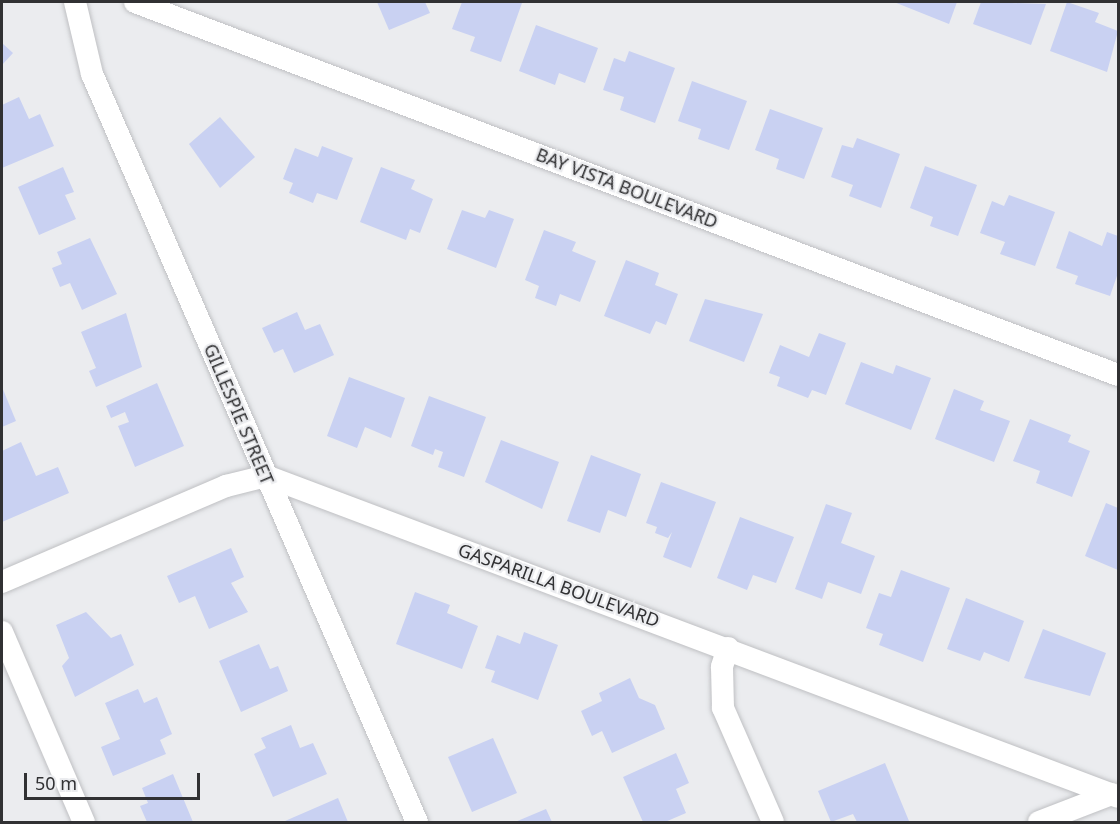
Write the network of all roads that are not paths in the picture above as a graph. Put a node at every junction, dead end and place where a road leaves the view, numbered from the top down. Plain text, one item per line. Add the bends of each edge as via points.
1 (75, 2) edge
2 (135, 2) edge
3 (168, 6) edge
4 (1119, 375) edge
5 (266, 476) junction
6 (2, 582) edge
7 (2, 632) edge
8 (728, 648) junction
9 (1117, 794) edge
10 (84, 822) edge
11 (417, 822) edge
12 (773, 822) edge
13 (1039, 822) edge

1 - 5 street, GILLESPIE STREET via 92,74
2 - 3 street, BAY VISTA BOULEVARD
3 - 4 street, BAY VISTA BOULEVARD
5 - 6 street via 226,486
5 - 8 street, GASPARILLA BOULEVARD
5 - 11 street, GILLESPIE STREET
7 - 10 street
8 - 9 street, GASPARILLA BOULEVARD
8 - 12 street via 722,667 723,708
9 - 13 street

